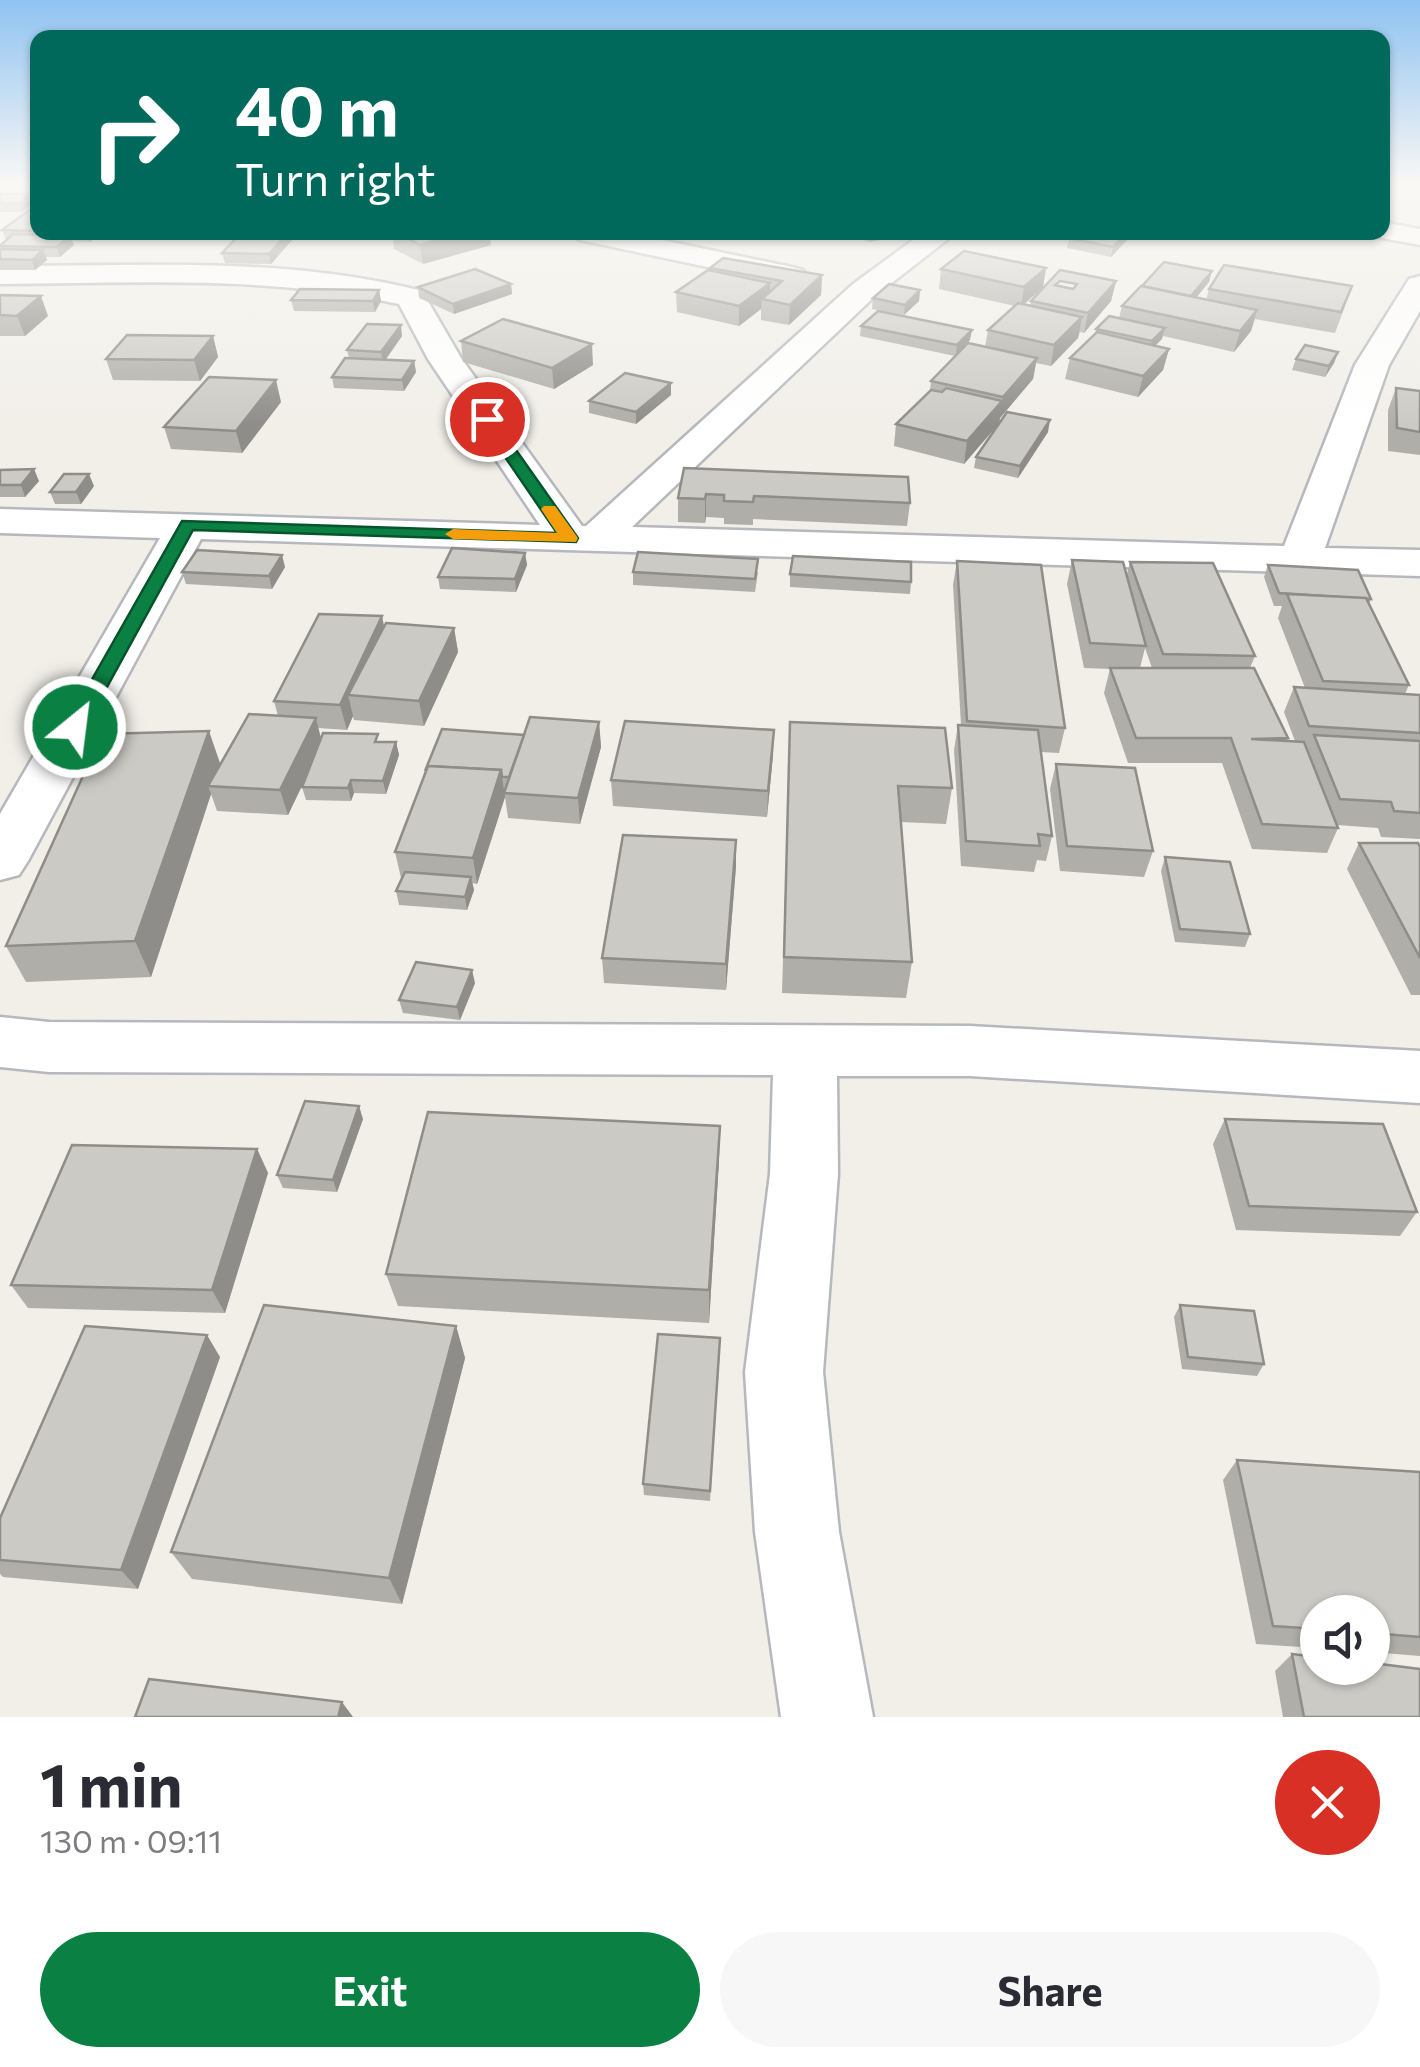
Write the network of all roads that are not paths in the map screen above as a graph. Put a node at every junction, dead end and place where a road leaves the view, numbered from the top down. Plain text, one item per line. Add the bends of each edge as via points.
1 (742, 265) edge
2 (898, 265) edge
3 (0, 275) edge
4 (1420, 285) edge
5 (864, 290) junction
6 (0, 521) edge
7 (188, 525) junction
8 (583, 538) junction
9 (1300, 560) junction
10 (1420, 563) edge
11 (0, 861) edge
12 (0, 1042) edge
13 (805, 1052) junction
14 (1420, 1077) edge
15 (827, 1717) edge

1 - 5 street
2 - 5 street
3 - 8 street via 293,277 359,283 411,297 445,359
4 - 9 street via 1372,365
5 - 8 street
6 - 7 street
7 - 8 street
7 - 11 street
8 - 9 street
9 - 10 street
12 - 13 street
13 - 14 street via 970,1051
13 - 15 street via 804,1174 784,1372 797,1532

